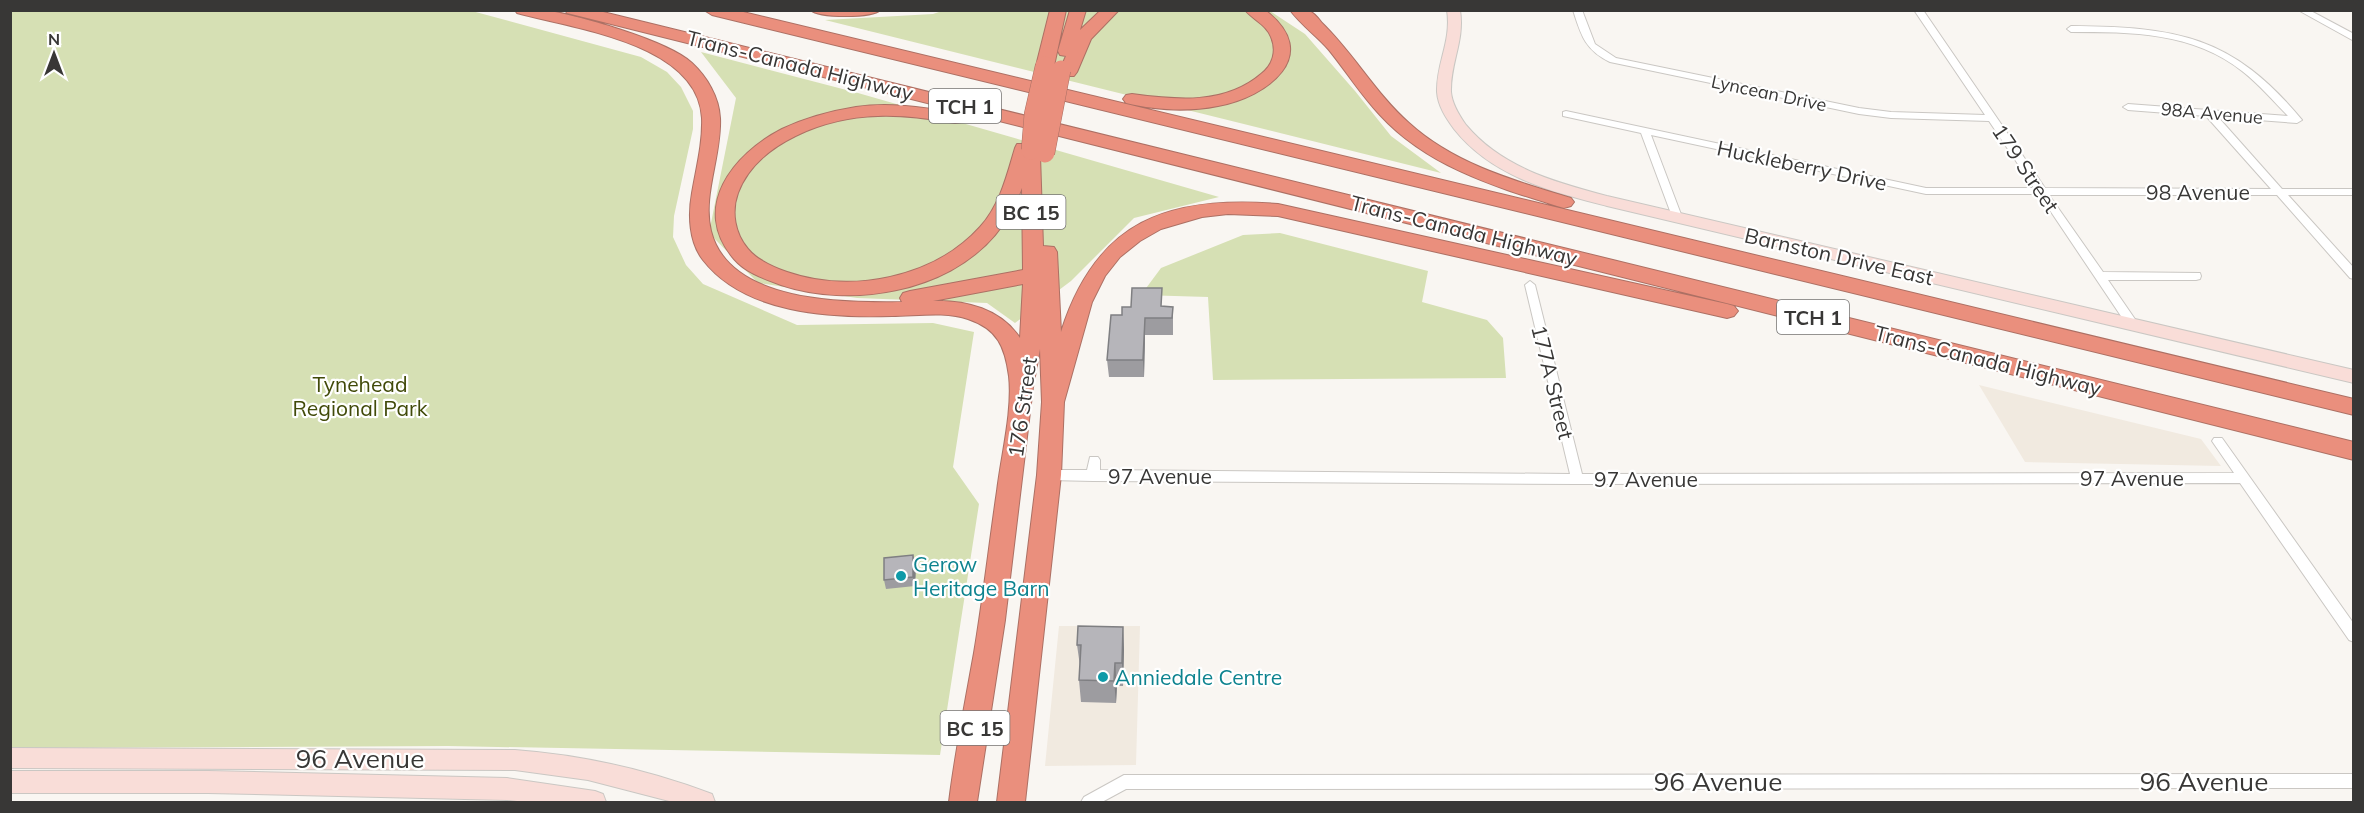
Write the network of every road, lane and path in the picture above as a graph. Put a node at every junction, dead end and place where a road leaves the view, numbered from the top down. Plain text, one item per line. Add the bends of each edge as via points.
1 (523, 10) edge
2 (573, 10) edge
3 (712, 10) edge
4 (762, 10) edge
5 (819, 10) edge
6 (872, 10) edge
7 (1058, 10) edge
8 (1068, 10) edge
9 (1078, 10) edge
10 (1111, 10) edge
11 (1253, 10) edge
12 (1298, 10) edge
13 (1453, 10) edge
14 (1577, 10) edge
15 (1918, 10) edge
16 (2302, 10) edge
17 (2071, 29) dead end
18 (2354, 38) edge
19 (1055, 66) junction
20 (2128, 106) dead end
21 (2209, 113) junction
22 (1566, 114) dead end
23 (1991, 118) junction
24 (1645, 131) junction
25 (1033, 150) junction
26 (2042, 191) junction
27 (2280, 192) junction
28 (2354, 192) edge
29 (1677, 217) junction
30 (1743, 258) junction
31 (1041, 273) junction
32 (2354, 275) edge
33 (2100, 276) junction
34 (2196, 276) dead end
35 (1608, 284) junction
36 (1530, 285) dead end
37 (837, 306) junction
38 (2133, 325) junction
39 (2354, 377) edge
40 (1022, 387) junction
41 (1053, 402) junction
42 (2354, 407) edge
43 (2218, 441) dead end
44 (2315, 441) junction
45 (2354, 451) edge
46 (1094, 460) dead end
47 (1049, 475) junction
48 (1093, 476) junction
49 (2244, 478) junction
50 (1577, 479) junction
51 (2354, 636) edge
52 (10, 758) edge
53 (2354, 781) edge
54 (10, 782) edge
55 (595, 802) edge
56 (704, 802) edge
57 (963, 802) edge
58 (1011, 802) edge
59 (1089, 802) edge

1 - 37 highway via 629,39 684,66 708,95 711,111 712,127 698,208 705,245 721,268 754,289 803,303
2 - 44 highway, Trans-Canada Highway / TCH 1
3 - 30 highway, Trans-Canada Highway / TCH 1
4 - 11 highway via 1127,98 1175,104 1231,98 1251,90 1273,72 1281,57 1279,35
5 - 6 highway
7 - 19 highway, 176 Street
8 - 19 highway
9 - 19 highway, 176 Street
10 - 19 highway
12 - 30 highway via 1328,39 1386,111 1415,139 1438,153 1495,180
13 - 29 street, Barnston Drive East via 1457,27 1444,93 1452,116 1474,143 1513,170 1548,185
14 - 23 street, Lyncean Drive via 1589,45 1613,60 1891,116
15 - 23 street, 179 Street
16 - 18 street
17 - 21 street, 98A Avenue via 2158,32 2214,49 2244,68 2297,120
19 - 25 highway, 176 Street / BC 15, bridge via 1034,114
19 - 25 highway, 176 Street / BC 15, bridge via 1056,97
20 - 21 street, 98A Avenue
21 - 27 street
22 - 24 street, Huckleberry Drive
23 - 26 street, 179 Street
24 - 26 street, Huckleberry Drive via 1918,190
24 - 29 street
25 - 31 highway, 176 Street / BC 15
25 - 35 highway via 991,227 949,261 905,280 841,289 782,279 741,254 724,221 728,189 738,172 776,140 832,117 903,110 989,126
26 - 27 street, 98 Avenue
26 - 33 street, 179 Street
27 - 28 street, 98 Avenue
27 - 32 street
29 - 38 street, Barnston Drive East
30 - 42 highway, Trans-Canada Highway / TCH 1
31 - 37 highway via 895,300
31 - 40 highway, 176 Street / BC 15 via 1030,358
31 - 41 highway, 176 Street / BC 15
33 - 34 street
33 - 38 street, 179 Street
35 - 41 highway via 1278,210 1201,210 1134,235 1107,259 1082,304
35 - 44 highway
36 - 50 street, 177A Street
37 - 40 highway via 948,308 974,313 998,326 1012,342
38 - 39 street, Barnston Drive East
40 - 57 highway, 176 Street / BC 15 via 992,620
41 - 47 highway, 176 Street / BC 15
43 - 49 street
44 - 45 highway, Trans-Canada Highway / TCH 1
46 - 48 street
47 - 48 street, 97 Avenue
47 - 58 highway, 176 Street / BC 15
48 - 50 street, 97 Avenue
49 - 50 street, 97 Avenue
49 - 51 street
52 - 56 street, 96 Avenue via 480,758 552,762 641,781
53 - 59 street, 96 Avenue via 1124,782
54 - 55 street, 96 Avenue via 479,788

